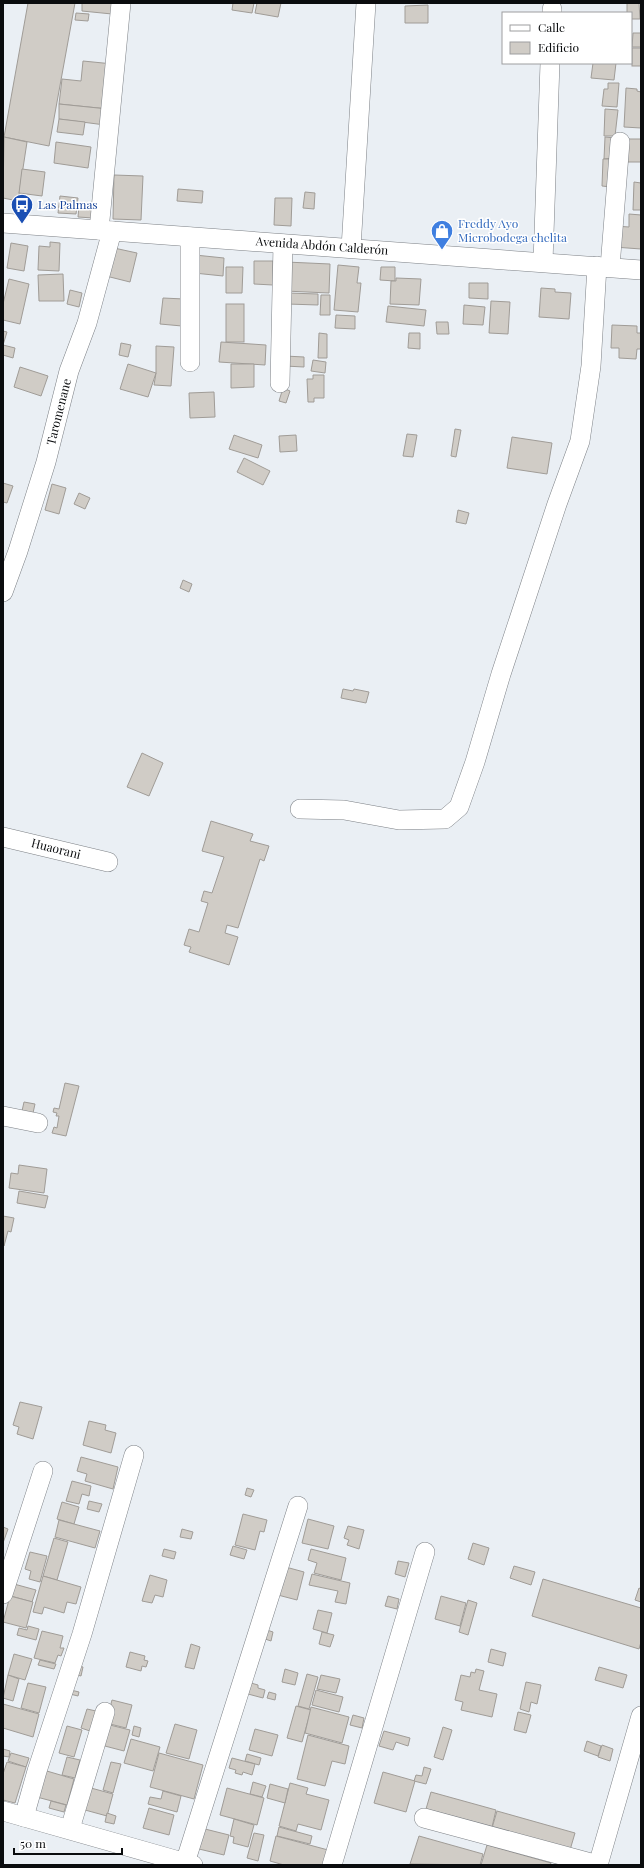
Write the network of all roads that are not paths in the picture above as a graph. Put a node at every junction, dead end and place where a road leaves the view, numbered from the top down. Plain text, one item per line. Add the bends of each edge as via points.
1 (121, 3) edge
2 (366, 3) edge
3 (550, 64) edge
4 (620, 142) dead end
5 (3, 223) edge
6 (105, 230) junction
7 (190, 237) junction
8 (283, 244) junction
9 (351, 248) junction
10 (543, 262) junction
11 (603, 267) junction
12 (641, 270) edge
13 (190, 362) dead end
14 (280, 383) dead end
15 (3, 592) edge
16 (300, 809) dead end
17 (3, 837) edge
18 (108, 862) dead end
19 (3, 1116) edge
20 (38, 1123) dead end
21 (134, 1455) dead end
22 (44, 1471) dead end
23 (298, 1506) dead end
24 (425, 1552) dead end
25 (3, 1594) edge
26 (106, 1712) dead end
27 (641, 1716) edge
28 (3, 1811) edge
29 (24, 1817) junction
30 (424, 1818) dead end
31 (70, 1829) junction
32 (189, 1864) edge
33 (332, 1865) edge
34 (598, 1865) edge

1 - 6 street, Taromenane
2 - 9 street
3 - 10 street
4 - 11 street
5 - 6 street, Avenida Abdón Calderón
6 - 7 street, Avenida Abdón Calderón
6 - 15 street, Taromenane via 87,323 68,371 46,462
7 - 8 street, Avenida Abdón Calderón
7 - 13 street
8 - 9 street, Avenida Abdón Calderón
8 - 14 street
9 - 10 street, Avenida Abdón Calderón
10 - 11 street, Avenida Abdón Calderón
11 - 12 street, Avenida Abdón Calderón
11 - 16 street via 592,366 580,441 557,504 459,807 445,819 399,820 344,810
17 - 18 street, Huaorani
19 - 20 street
21 - 29 street via 82,1634
22 - 25 street
23 - 32 street
24 - 33 street
26 - 31 street
27 - 34 street
28 - 29 street
29 - 31 street
30 - 34 street
31 - 32 street

